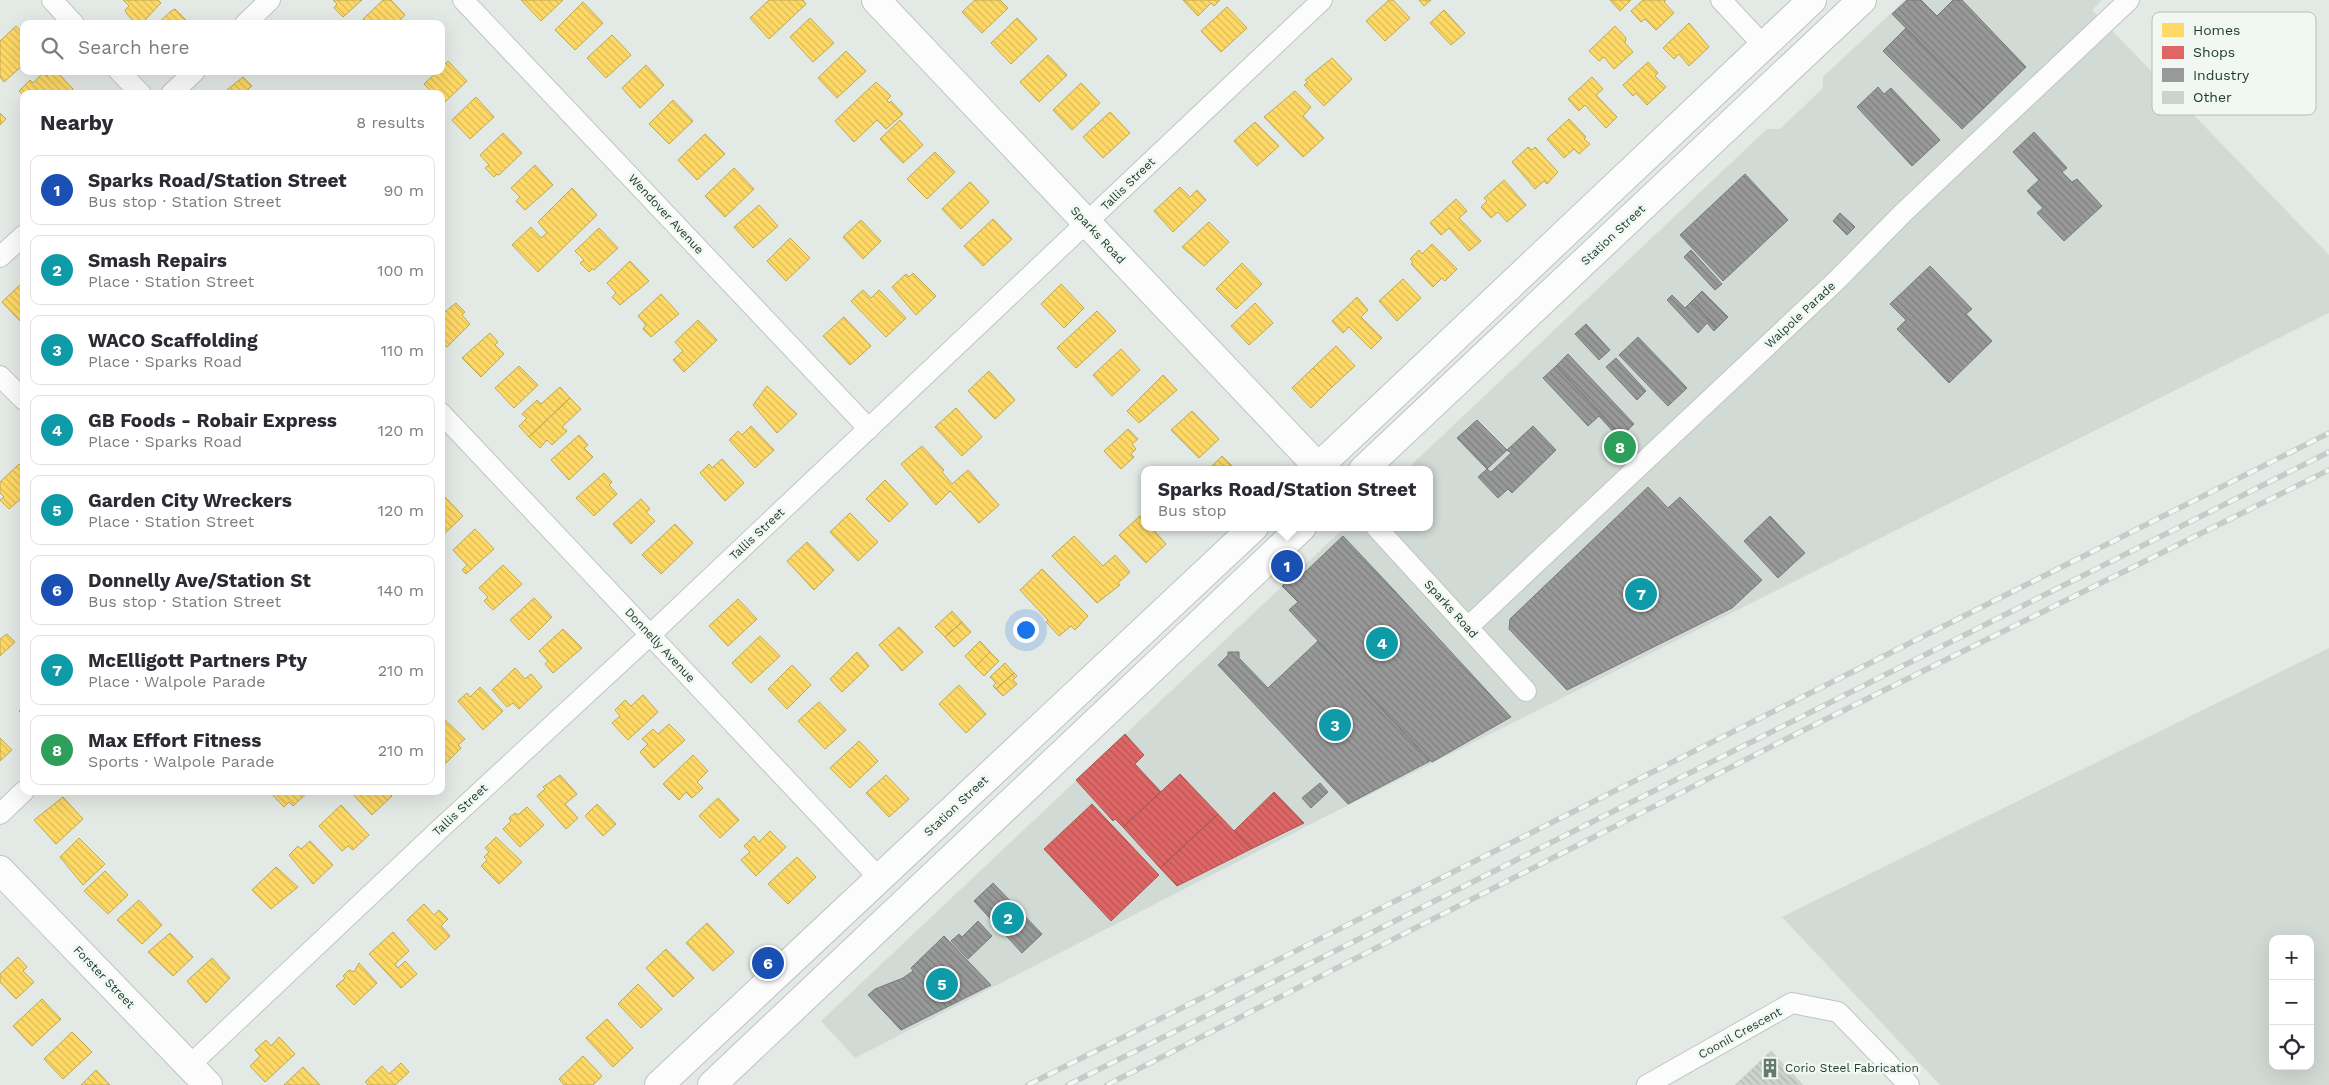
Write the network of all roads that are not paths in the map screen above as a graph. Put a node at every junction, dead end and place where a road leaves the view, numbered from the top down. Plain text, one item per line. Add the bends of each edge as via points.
1 (52, 0) edge
2 (270, 0) edge
3 (463, 0) edge
4 (876, 0) edge
5 (1721, 0) edge
6 (1812, 0) edge
7 (1862, 0) edge
8 (2129, 0) edge
9 (1308, 4) edge
10 (70, 20) edge
11 (249, 20) edge
12 (1764, 46) junction
13 (123, 75) edge
14 (191, 75) edge
15 (137, 90) edge
16 (175, 90) edge
17 (1086, 223) junction
18 (20, 239) edge
19 (0, 257) edge
20 (0, 376) edge
21 (20, 396) edge
22 (445, 417) edge
23 (869, 429) junction
24 (1315, 466) edge
25 (1321, 466) edge
26 (1367, 466) edge
27 (1250, 531) edge
28 (1298, 531) edge
29 (1380, 531) edge
30 (1468, 627) junction
31 (650, 635) junction
32 (1526, 691) dead end
33 (20, 795) edge
34 (0, 814) edge
35 (0, 870) edge
36 (879, 878) junction
37 (190, 1065) junction
38 (208, 1085) edge
39 (659, 1085) edge
40 (712, 1085) edge
41 (1647, 1085) edge
42 (1909, 1085) edge

1 - 10 street
2 - 11 street
3 - 23 street, Wendover Avenue
4 - 17 main road, Sparks Road
5 - 12 street
6 - 12 main road
7 - 26 main road, Station Street
8 - 30 street, Walpole Parade
9 - 17 street, Tallis Street
12 - 25 main road
13 - 15 street
14 - 16 street
17 - 23 street, Tallis Street
17 - 24 main road, Sparks Road
18 - 19 street
20 - 21 street
22 - 31 street, Donnelly Avenue
23 - 31 street, Tallis Street
27 - 36 main road, Station Street
28 - 40 main road
29 - 30 street, Sparks Road
30 - 32 street, Sparks Road
31 - 36 street, Donnelly Avenue
31 - 37 street, Tallis Street
33 - 34 street
35 - 37 main road, Forster Street
36 - 39 main road, Station Street
37 - 38 main road, Forster Street
41 - 42 street, Coonil Crescent via 1792,1003 1838,1012

